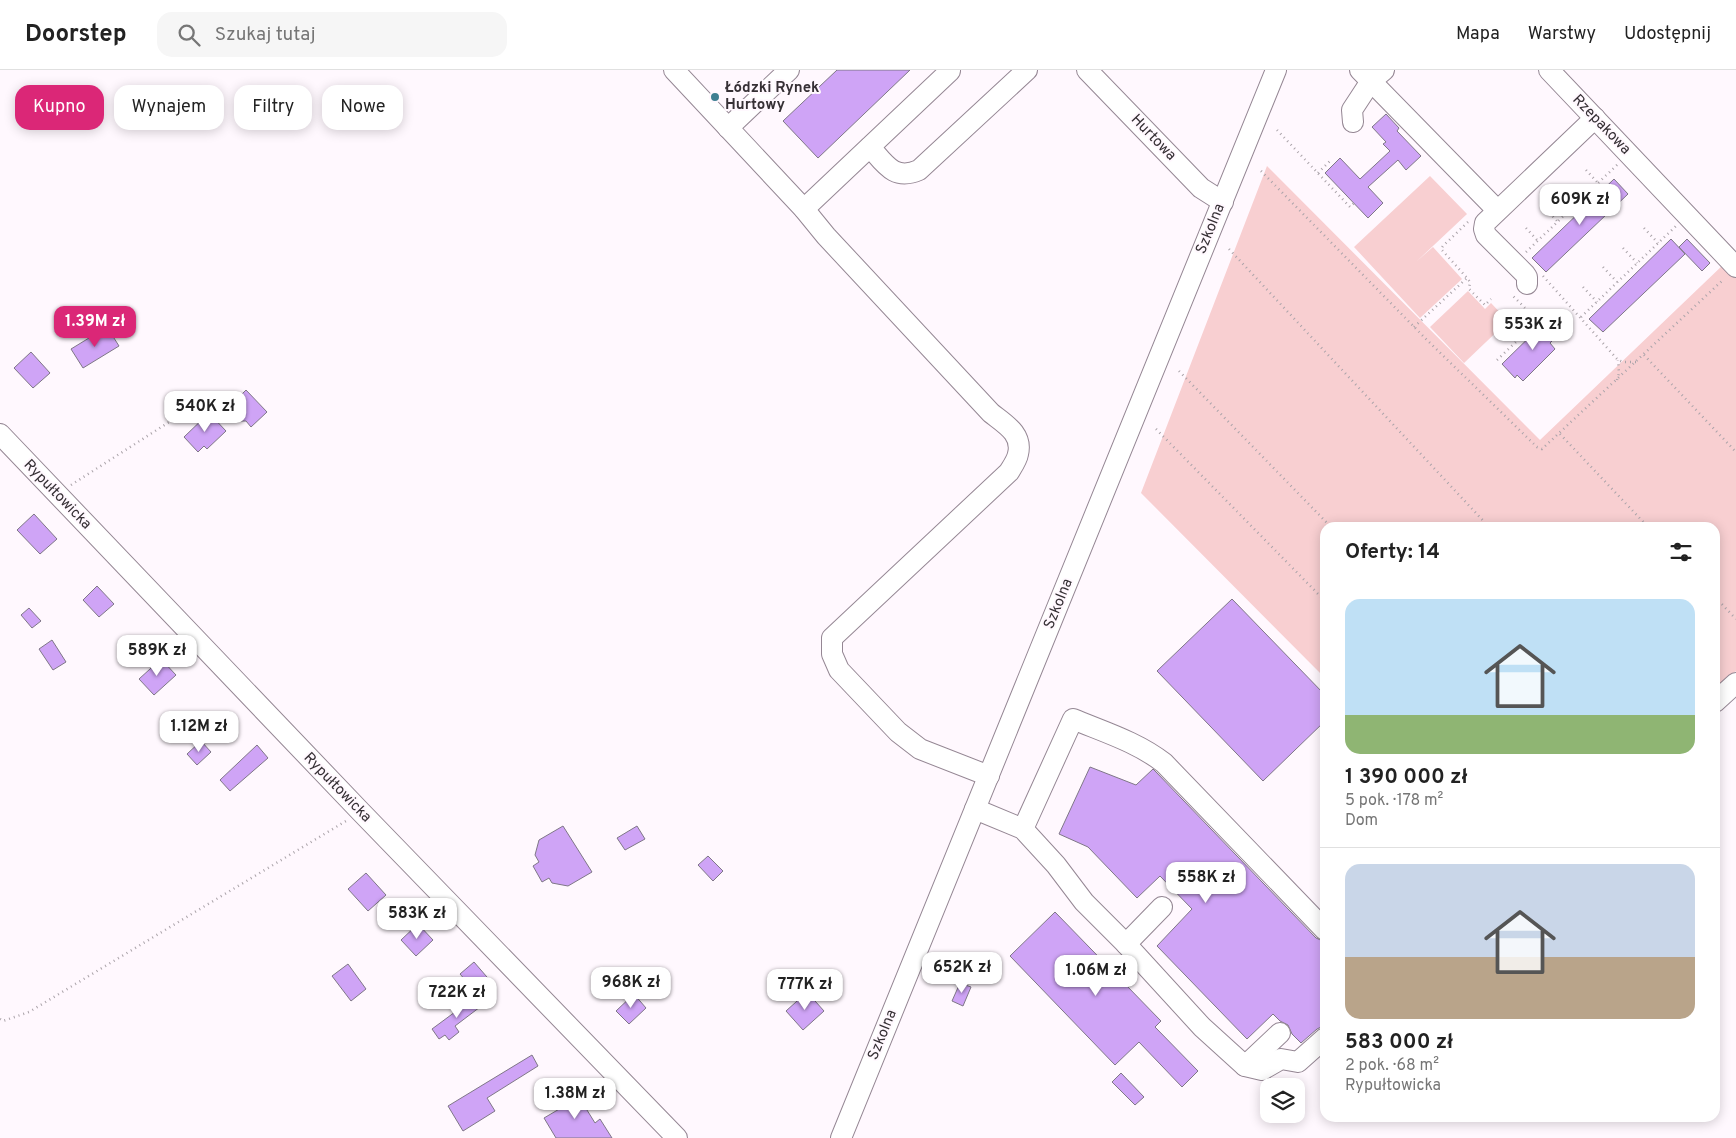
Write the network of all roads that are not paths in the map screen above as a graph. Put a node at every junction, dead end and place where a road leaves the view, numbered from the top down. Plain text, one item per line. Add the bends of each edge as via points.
1 (674, 70) edge
2 (789, 70) edge
3 (1027, 70) edge
4 (1087, 70) edge
5 (1276, 70) edge
6 (1549, 70) edge
7 (950, 71) edge
8 (1372, 74) edge
9 (1595, 118) junction
10 (1353, 122) dead end
11 (728, 128) junction
12 (870, 146) junction
13 (1223, 202) junction
14 (804, 209) junction
15 (1491, 216) junction
16 (1734, 265) edge
17 (1526, 284) road end
18 (0, 434) edge
19 (1736, 683) edge
20 (1720, 697) edge
21 (989, 776) junction
22 (975, 809) junction
23 (1023, 829) junction
24 (1162, 907) dead end
25 (1320, 925) edge
26 (1126, 944) junction
27 (1280, 1033) dead end
28 (1320, 1042) edge
29 (1245, 1066) junction
30 (677, 1138) edge
31 (841, 1138) edge

1 - 11 street
2 - 11 street
3 - 12 street via 919,170 909,174 898,173 889,168
4 - 13 street, Hurtowa via 1201,188
5 - 13 street, Szkolna
6 - 9 street, Rzepakowa
7 - 12 street
8 - 10 street via 1352,110
8 - 15 street
9 - 15 street
9 - 16 street, Rzepakowa
11 - 14 street
12 - 14 street
13 - 21 street, Szkolna
14 - 21 street via 991,413 1019,439 1018,454 1009,472 832,638 832,654 839,670 898,732 920,749
15 - 17 street via 1484,229 1486,234 1527,278
18 - 30 street, Rypułtowicka
19 - 20 street
21 - 22 street, Szkolna
22 - 23 street
22 - 31 street, Szkolna
23 - 25 street via 1073,719 1150,752 1164,763
23 - 26 street via 1084,902
24 - 26 street
26 - 29 street via 1202,1027
27 - 29 street
28 - 29 street via 1298,1062 1281,1059 1262,1070

